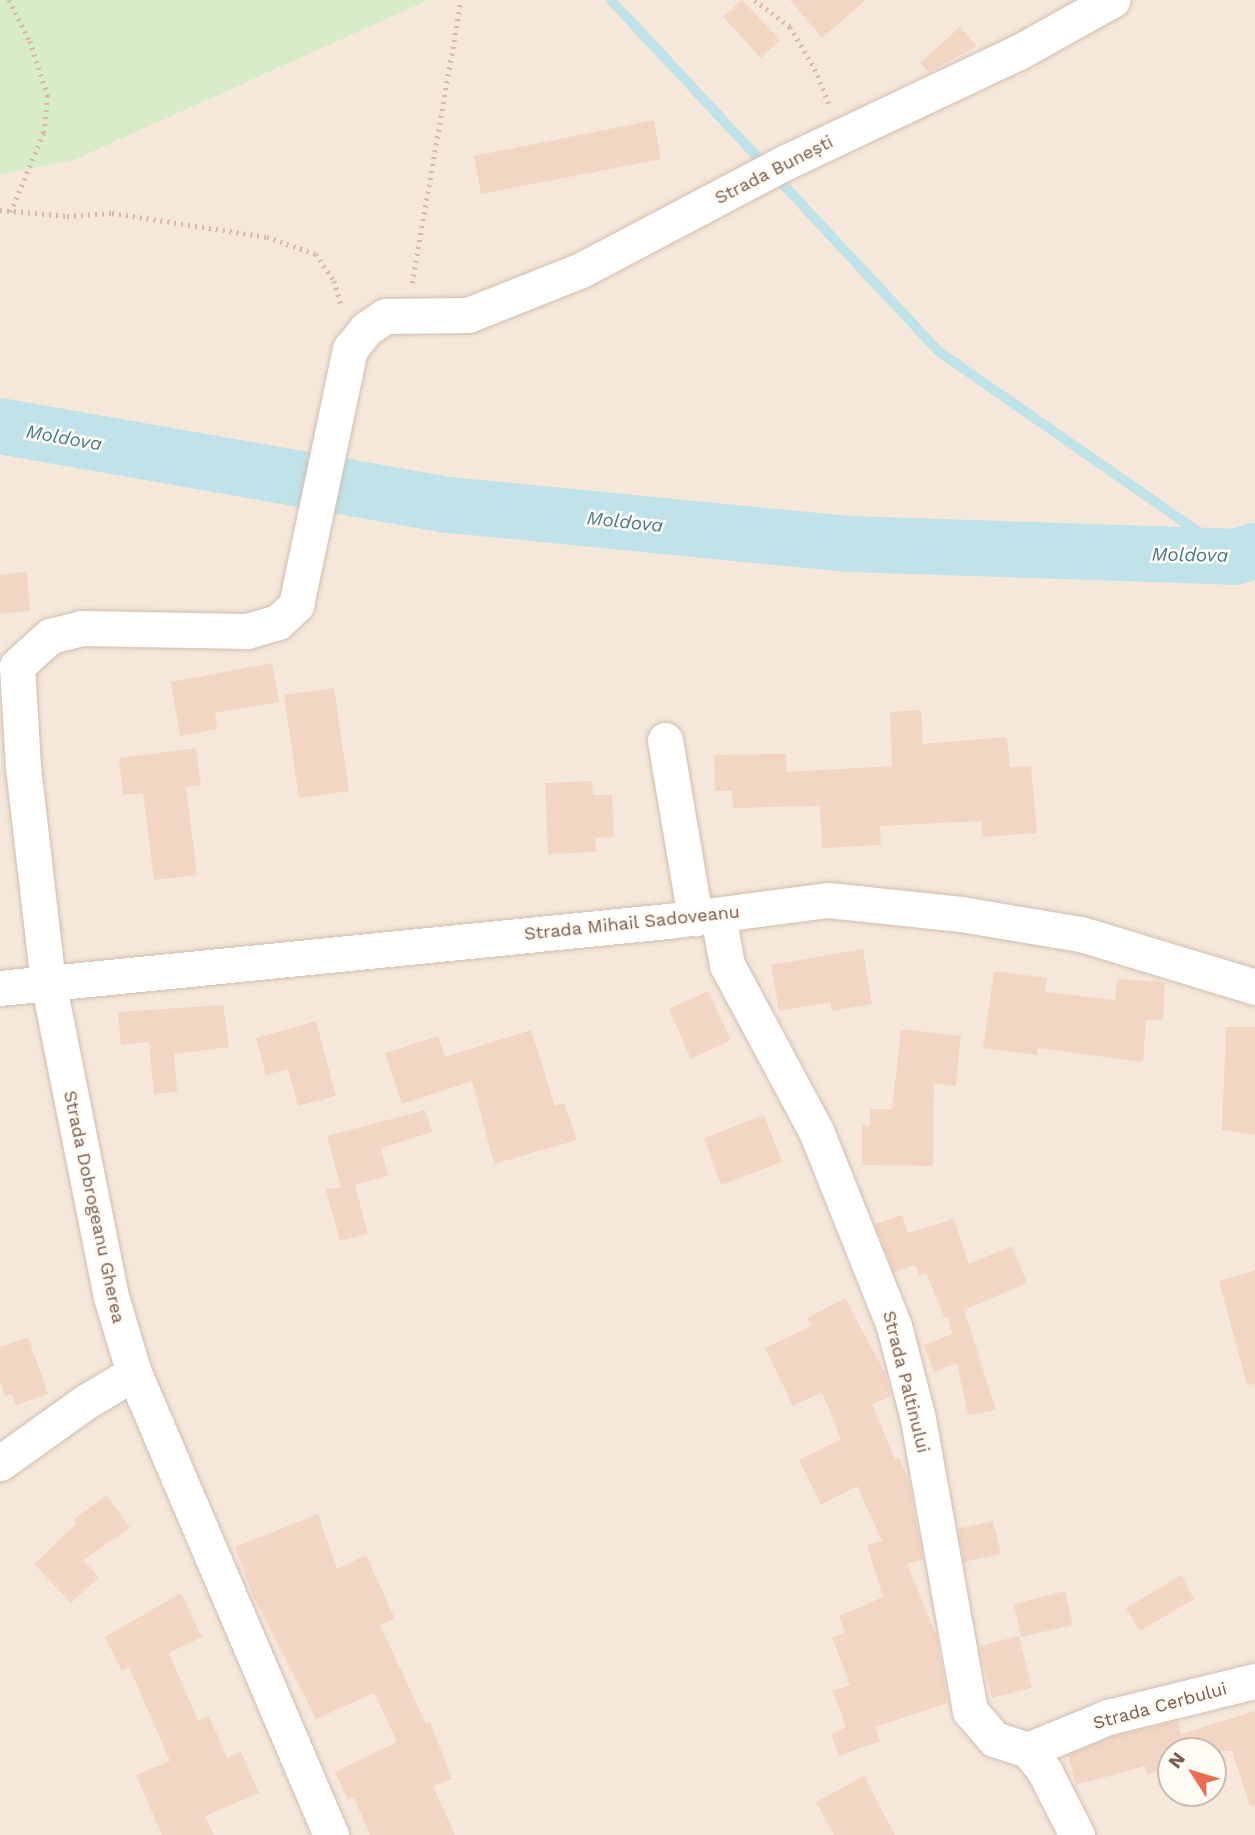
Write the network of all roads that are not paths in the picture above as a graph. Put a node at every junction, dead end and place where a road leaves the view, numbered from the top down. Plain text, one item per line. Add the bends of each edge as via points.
1 (1112, 0) edge
2 (17, 666) joint
3 (665, 740) dead end
4 (707, 916) junction
5 (48, 983) junction
6 (1255, 987) edge
7 (0, 988) edge
8 (134, 1373) junction
9 (0, 1463) edge
10 (1255, 1681) edge
11 (1028, 1750) junction
12 (331, 1835) edge
13 (1077, 1835) edge

1 - 2 street, Strada Bunești via 1019,52 786,162 529,292 468,315 385,316 358,339 296,605 278,622 247,631 81,628 50,636
2 - 5 street, Strada Dobrogeanu Gherea via 23,767
3 - 4 street, Strada Paltinului
4 - 5 street, Strada Mihail Sadoveanu
4 - 6 street, Strada Mihail Sadoveanu via 828,900 961,914 1081,934
4 - 11 street, Strada Paltinului via 727,965 816,1130 894,1326 918,1419 959,1672 970,1711 993,1739
5 - 7 street, Strada Mihail Sadoveanu
5 - 8 street, Strada Dobrogeanu Gherea via 111,1297
8 - 9 street
8 - 12 street, Strada Dobrogeanu Gherea
10 - 11 street, Strada Cerbului via 1108,1717
11 - 13 street via 1045,1772

